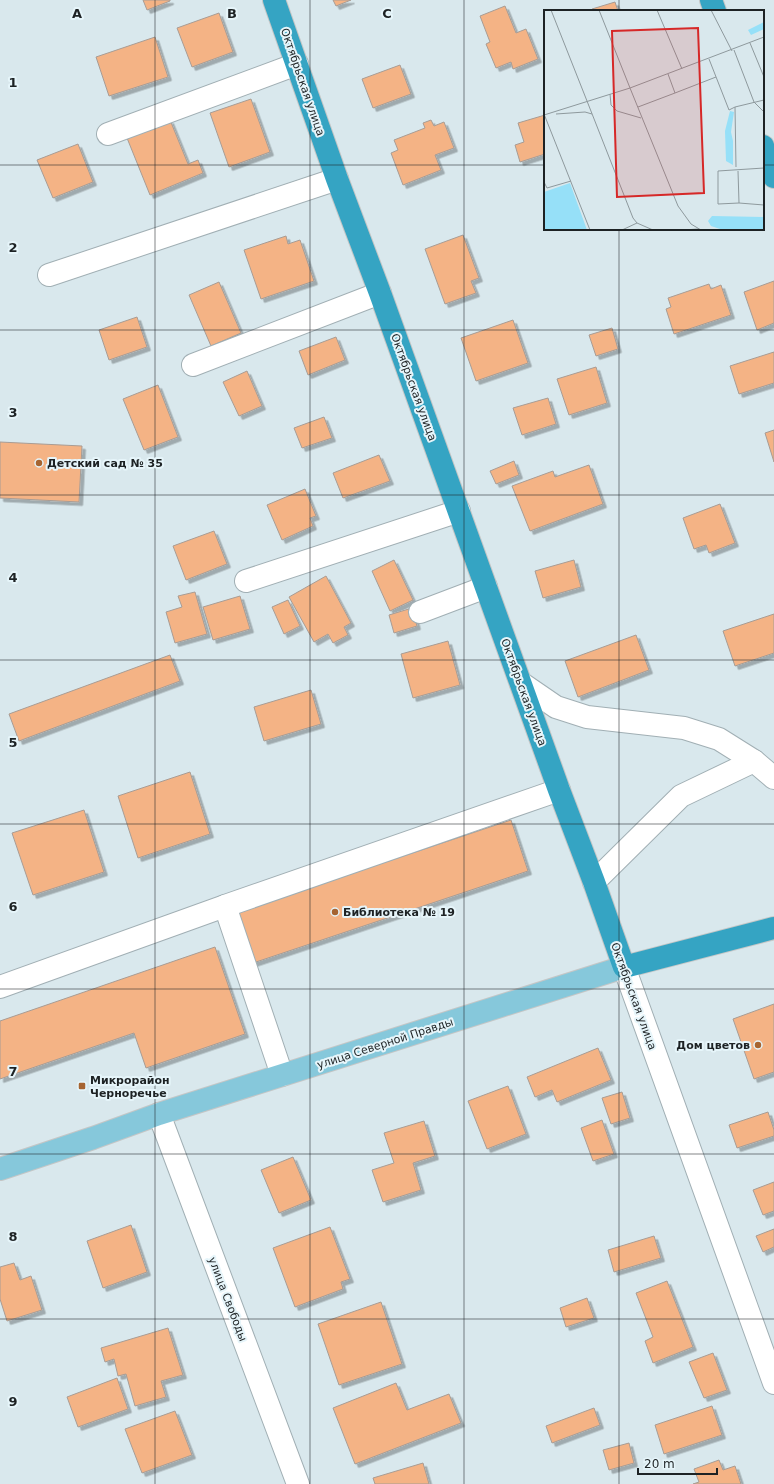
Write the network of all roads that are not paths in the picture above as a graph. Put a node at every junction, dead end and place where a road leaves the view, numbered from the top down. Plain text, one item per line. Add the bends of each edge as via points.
1 (274, 0) edge
2 (711, 0) edge
3 (715, 10) edge
4 (297, 64) junction
5 (108, 134) dead end
6 (764, 149) edge
7 (774, 177) edge
8 (337, 179) junction
9 (49, 275) dead end
10 (380, 293) junction
11 (193, 365) dead end
12 (459, 511) junction
13 (246, 582) dead end
14 (486, 587) junction
15 (420, 612) dead end
16 (521, 683) junction
17 (754, 760) junction
18 (774, 778) edge
19 (559, 790) junction
20 (594, 882) junction
21 (225, 906) junction
22 (774, 928) edge
23 (624, 967) junction
24 (0, 987) edge
25 (282, 1075) junction
26 (159, 1114) junction
27 (0, 1169) edge
28 (774, 1383) edge
29 (298, 1484) edge

1 - 4 highway, Октябрьская улица
2 - 3 highway
4 - 5 street
4 - 8 highway, Октябрьская улица
6 - 7 highway
8 - 9 street
8 - 10 highway, Октябрьская улица
10 - 11 street
10 - 12 highway, Октябрьская улица
12 - 13 street
12 - 14 highway, Октябрьская улица
14 - 15 street
14 - 16 highway, Октябрьская улица
16 - 17 street via 556,707 587,717 684,728 719,739
16 - 19 highway, Октябрьская улица
17 - 18 street
17 - 20 street via 681,796
19 - 20 highway, Октябрьская улица
19 - 21 street
20 - 23 highway, Октябрьская улица
21 - 24 street
21 - 25 street
22 - 23 highway, улица Северной Правды
23 - 25 main road, улица Северной Правды
23 - 28 street, Октябрьская улица
25 - 26 main road, улица Северной Правды
26 - 27 main road, улица Северной Правды
26 - 29 street, улица Свободы

